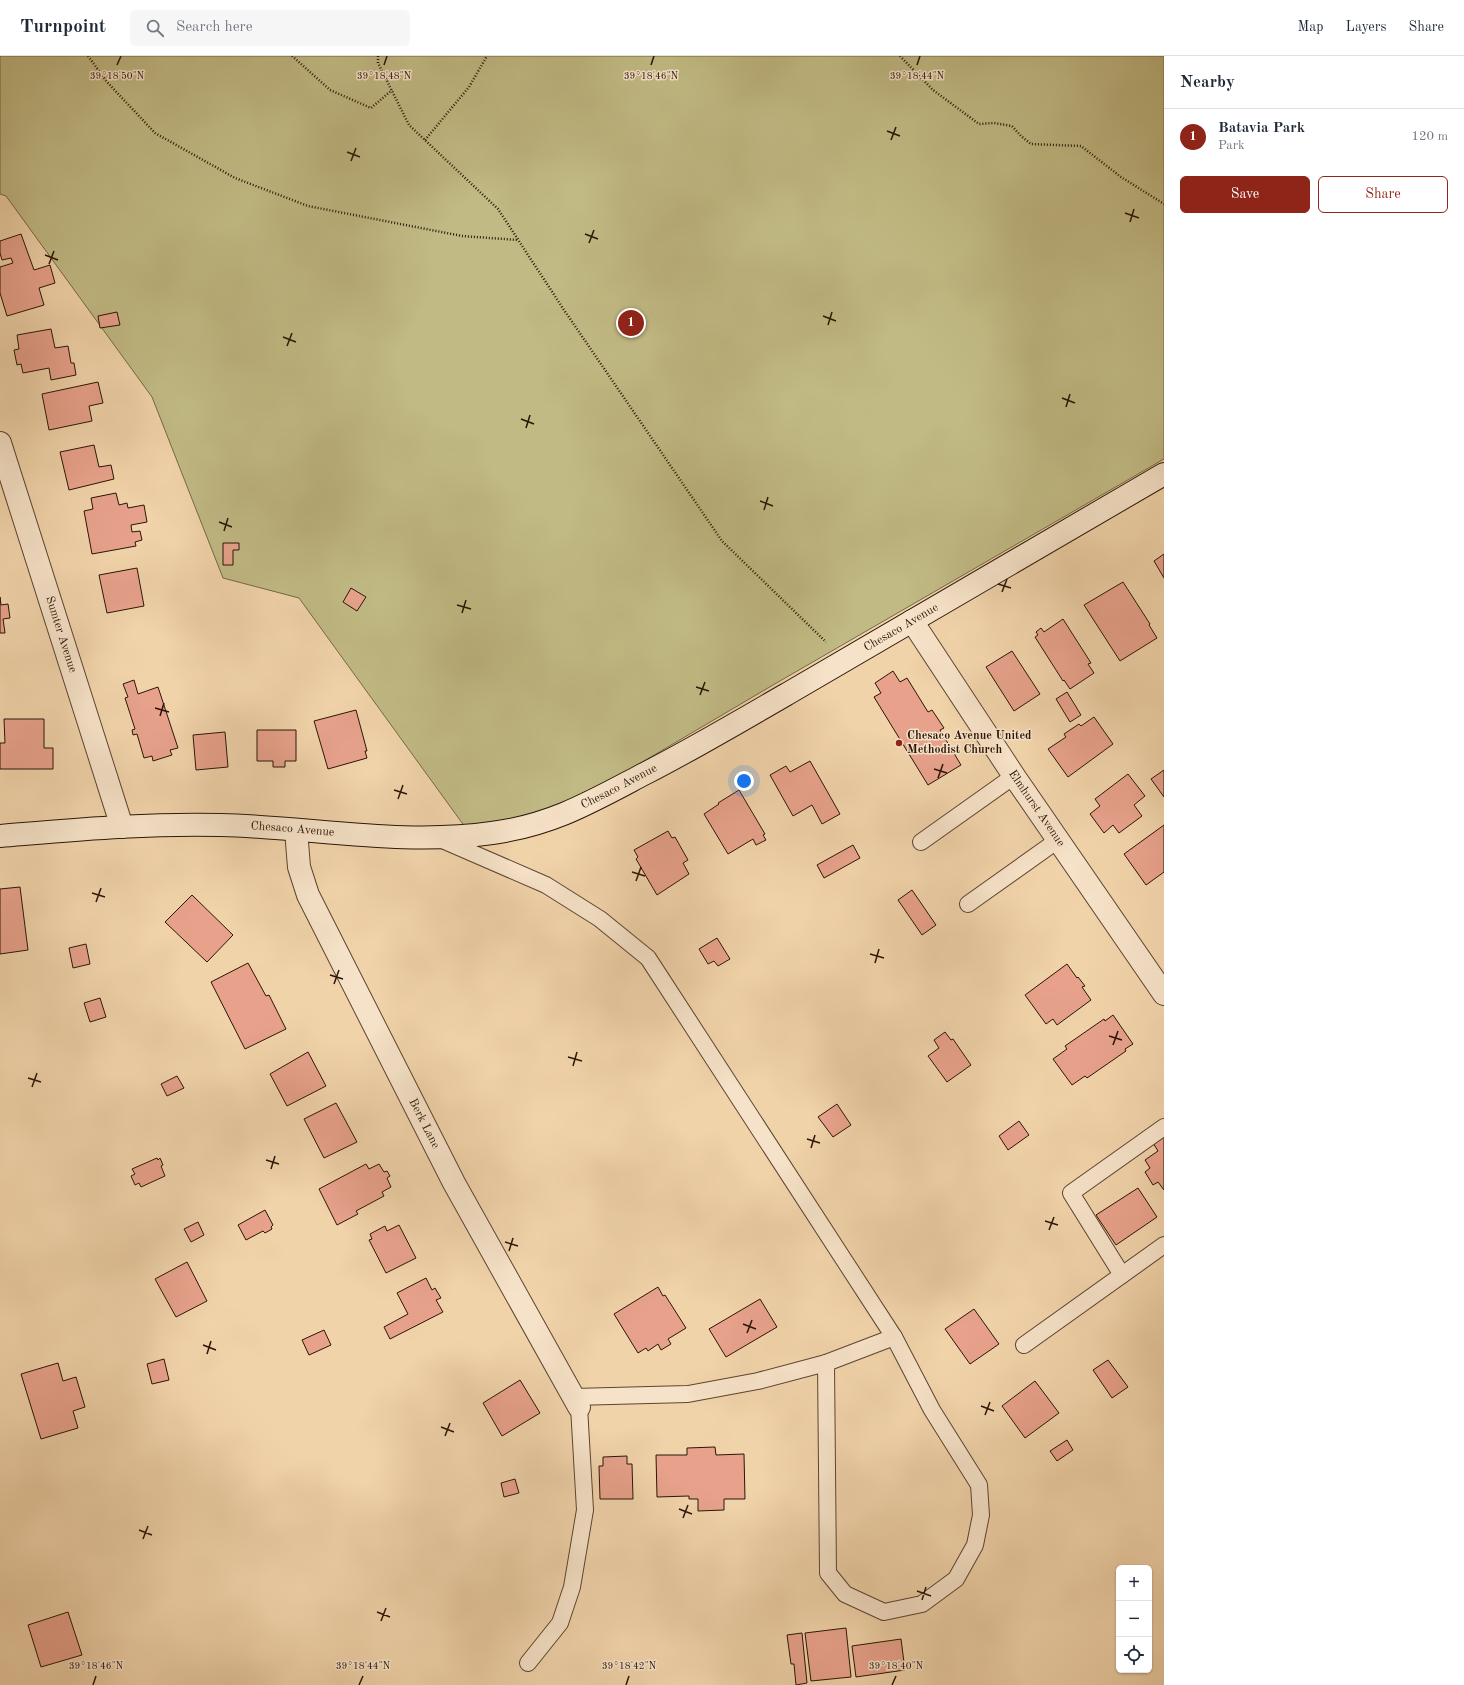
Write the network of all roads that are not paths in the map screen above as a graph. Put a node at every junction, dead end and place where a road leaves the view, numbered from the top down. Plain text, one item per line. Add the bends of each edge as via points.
1 (0, 443) edge
2 (1164, 474) edge
3 (912, 621) junction
4 (1014, 776) junction
5 (122, 826) junction
6 (296, 830) junction
7 (0, 836) edge
8 (439, 838) junction
9 (1058, 840) junction
10 (921, 842) dead end
11 (968, 904) dead end
12 (1164, 994) edge
13 (1164, 1127) edge
14 (1164, 1245) edge
15 (1122, 1275) junction
16 (894, 1337) junction
17 (1024, 1345) dead end
18 (826, 1363) junction
19 (576, 1402) junction
20 (528, 1663) dead end

1 - 5 street, Sumter Avenue
2 - 3 street, Chesaco Avenue
3 - 4 street, Elmhurst Avenue
3 - 8 street, Chesaco Avenue via 678,758 589,804 530,826 493,833
4 - 9 street, Elmhurst Avenue
4 - 10 lane
5 - 6 street, Chesaco Avenue via 223,824
5 - 7 street, Chesaco Avenue
6 - 8 street, Chesaco Avenue via 397,838
6 - 19 street, Berk Lane via 299,867 308,895 454,1183
8 - 16 lane via 546,885 600,919 648,958
9 - 11 lane
9 - 12 street, Elmhurst Avenue
13 - 15 lane via 1071,1193
14 - 15 lane
15 - 17 lane
16 - 18 lane
16 - 18 lane via 932,1410 978,1485 979,1493 981,1515 975,1546 956,1579 922,1604 884,1612 845,1594 828,1572
18 - 19 lane via 758,1381 688,1394
19 - 20 lane via 585,1510 572,1587 560,1623

